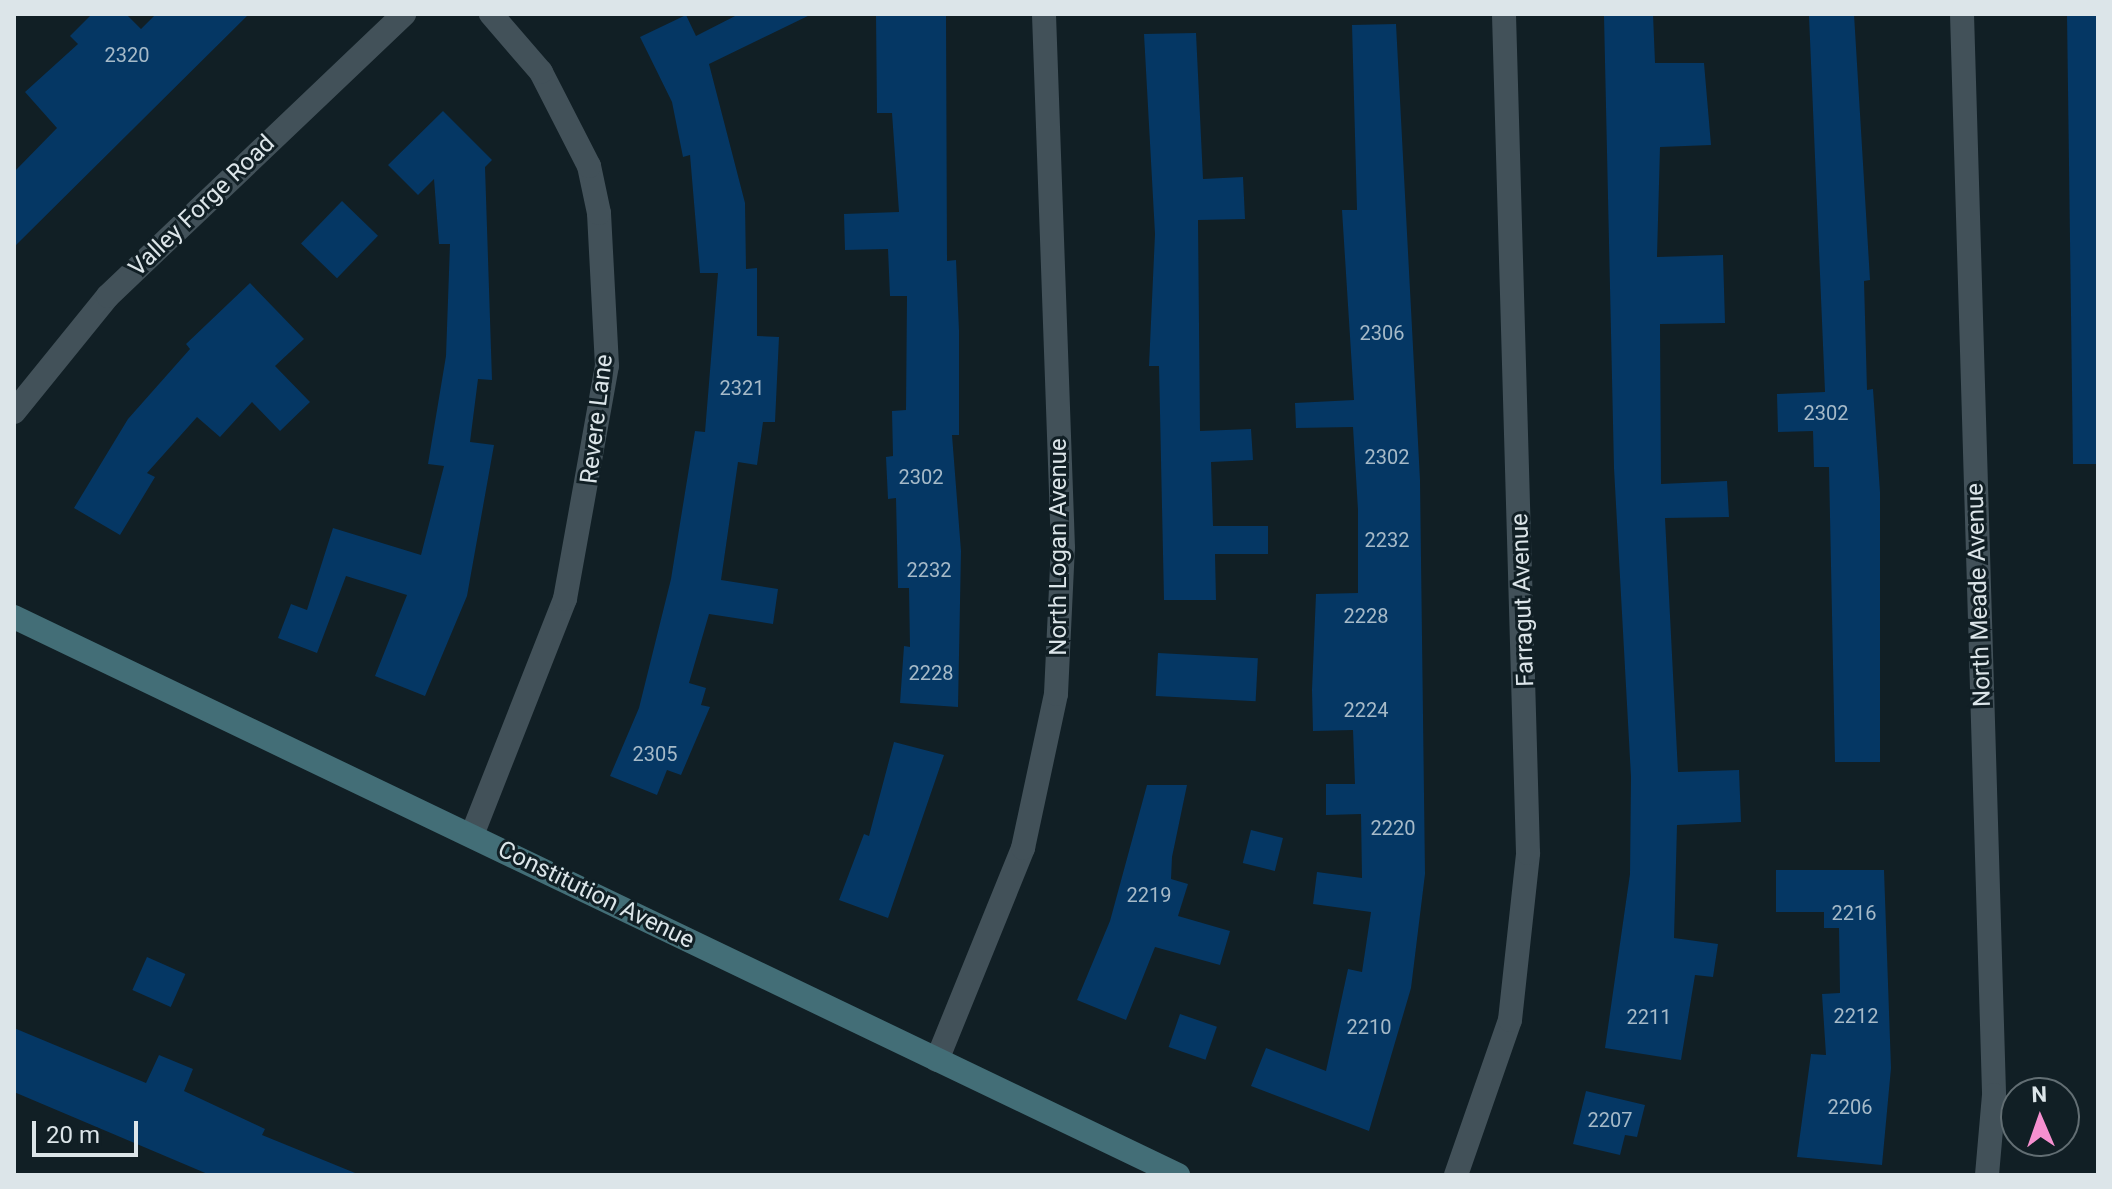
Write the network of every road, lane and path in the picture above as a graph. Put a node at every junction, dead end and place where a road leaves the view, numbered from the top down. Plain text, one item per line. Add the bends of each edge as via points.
1 (404, 14) edge
2 (491, 14) edge
3 (1044, 14) edge
4 (1504, 14) edge
5 (1962, 14) edge
6 (14, 412) edge
7 (14, 617) edge
8 (472, 835) junction
9 (937, 1060) junction
10 (1178, 1175) edge
11 (1456, 1175) edge
12 (1987, 1175) edge

1 - 6 street, Valley Forge Road via 108,296
2 - 8 street, Revere Lane via 541,72 589,166 599,213 607,366 565,599
3 - 9 street, North Logan Avenue via 1063,548 1056,694 1023,848
4 - 11 street, Farragut Avenue via 1528,853 1510,1020
5 - 12 street, North Meade Avenue via 1994,1095
7 - 8 main road, Constitution Avenue
8 - 9 main road, Constitution Avenue
9 - 10 main road, Constitution Avenue

